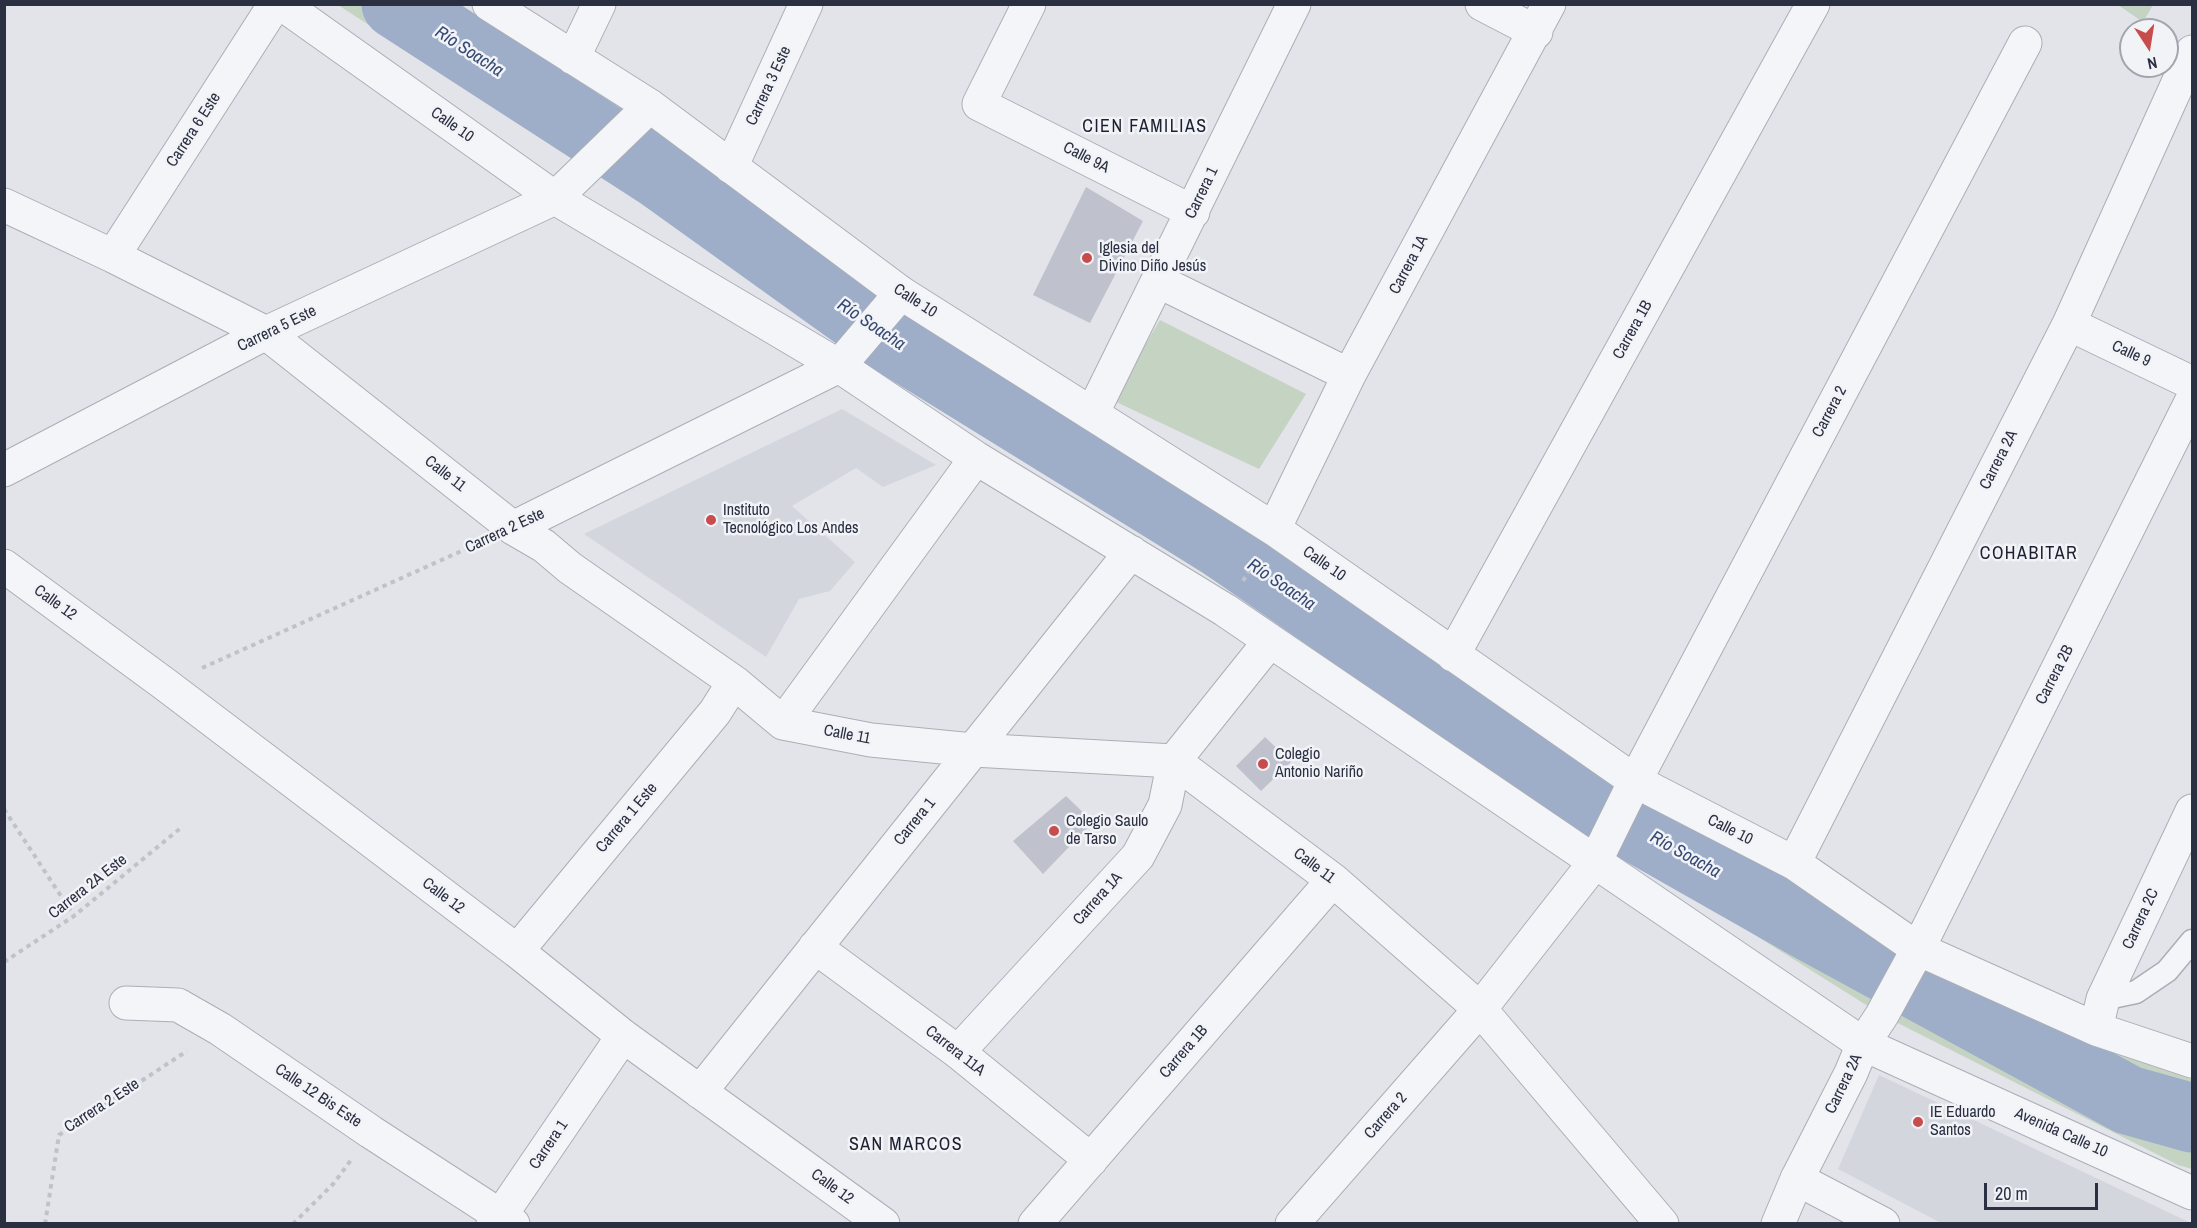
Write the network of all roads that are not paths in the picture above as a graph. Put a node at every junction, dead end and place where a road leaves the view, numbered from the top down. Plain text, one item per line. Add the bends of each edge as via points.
1 (275, 4) edge
2 (282, 4) edge
3 (489, 4) edge
4 (598, 4) edge
5 (806, 4) edge
6 (1029, 4) edge
7 (1294, 4) edge
8 (1482, 4) edge
9 (1813, 4) edge
10 (1542, 18) edge
11 (2025, 43) dead end
12 (2193, 52) edge
13 (573, 58) junction
14 (650, 106) junction
15 (731, 167) junction
16 (555, 198) junction
17 (4, 205) edge
18 (1193, 212) junction
19 (113, 256) junction
20 (1158, 281) junction
21 (899, 296) junction
22 (2069, 324) junction
23 (266, 333) junction
24 (842, 363) junction
25 (1349, 375) junction
26 (2193, 383) edge
27 (2193, 400) edge
28 (1092, 414) junction
29 (976, 458) junction
30 (4, 470) edge
31 (513, 528) junction
32 (1267, 542) junction
33 (1131, 552) junction
34 (4, 566) edge
35 (1270, 641) junction
36 (1453, 655) junction
37 (734, 682) junction
38 (783, 723) junction
39 (973, 750) junction
40 (1174, 760) junction
41 (1633, 786) junction
42 (2193, 811) edge
43 (1598, 856) junction
44 (1794, 863) junction
45 (1333, 880) junction
46 (2193, 941) edge
47 (815, 947) junction
48 (1918, 950) junction
49 (517, 951) junction
50 (126, 1003) dead end
51 (1480, 1009) junction
52 (2099, 1014) junction
53 (623, 1036) junction
54 (1863, 1044) junction
55 (958, 1052) junction
56 (2193, 1061) edge
57 (700, 1092) junction
58 (1091, 1160) junction
59 (1797, 1179) junction
60 (2193, 1192) edge
61 (503, 1221) edge
62 (883, 1224) edge
63 (1035, 1224) edge
64 (1292, 1224) edge
65 (1662, 1224) edge
66 (1778, 1224) edge
67 (1883, 1224) edge

1 - 19 street, Carrera 6 Este
2 - 16 street, Calle 10
3 - 13 street, Calle 10
4 - 13 street
5 - 15 street, Carrera 3 Este
6 - 18 street, Calle 9A via 979,104
7 - 18 street, Carrera 1
8 - 10 street
9 - 36 street, Carrera 1B
10 - 25 street, Carrera 1A
11 - 41 street, Carrera 2
12 - 22 street, Carrera 2A
13 - 14 street, Calle 10
14 - 15 street, Calle 10
14 - 16 street
15 - 21 street, Calle 10
16 - 23 street, Carrera 5 Este
16 - 24 street, Calle 10
17 - 19 street, Calle 11
18 - 20 street, Carrera 1
19 - 23 street, Calle 11
20 - 25 street
20 - 28 street, Carrera 1
21 - 24 street
21 - 28 street, Calle 10
22 - 26 street, Calle 9
22 - 44 street, Carrera 2A
23 - 30 street, Carrera 5 Este
23 - 31 street, Calle 11
24 - 29 street, Calle 10
24 - 31 street, Carrera 2 Este
25 - 32 street, Carrera 1A
27 - 48 street, Carrera 2B
28 - 32 street, Calle 10
29 - 33 street, Calle 10
29 - 38 street
31 - 37 street, Calle 11
32 - 36 street, Calle 10
33 - 35 street, Calle 10
33 - 39 street, Carrera 1
34 - 49 street, Calle 12
35 - 40 street, Carrera 1A
35 - 43 street, Calle 10
36 - 41 street, Calle 10
37 - 38 street, Calle 11
37 - 49 street, Carrera 1 Este via 715,712
38 - 39 street, Calle 11 via 871,740
39 - 40 street, Calle 11
39 - 47 street, Carrera 1
40 - 45 street, Calle 11
40 - 55 street, Carrera 1A via 1165,805 1137,856
41 - 43 street, Carrera 2
41 - 44 street, Calle 10
42 - 52 street, Carrera 2C
43 - 51 street
43 - 54 street, Calle 10
44 - 48 street, Calle 10
45 - 51 street, Calle 11
45 - 58 street, Carrera 1B
46 - 52 lane via 2167,971
47 - 55 street, Carrera 11A
47 - 57 street, Carrera 1
48 - 52 street, Calle 10
48 - 54 street, Carrera 2A
49 - 53 street, Calle 12
50 - 61 street, Calle 12 Bis Este via 178,1005 220,1029
51 - 64 street, Carrera 2
51 - 65 street, Calle 11
52 - 56 street, Calle 10
53 - 57 street, Calle 12
53 - 61 street, Carrera 1
54 - 59 street, Carrera 2A
54 - 60 street, Avenida Calle 10
55 - 58 street, Carrera 11A
57 - 62 street, Calle 12
58 - 63 street, Carrera 1B
59 - 66 street, Carrera 2A
59 - 67 street

